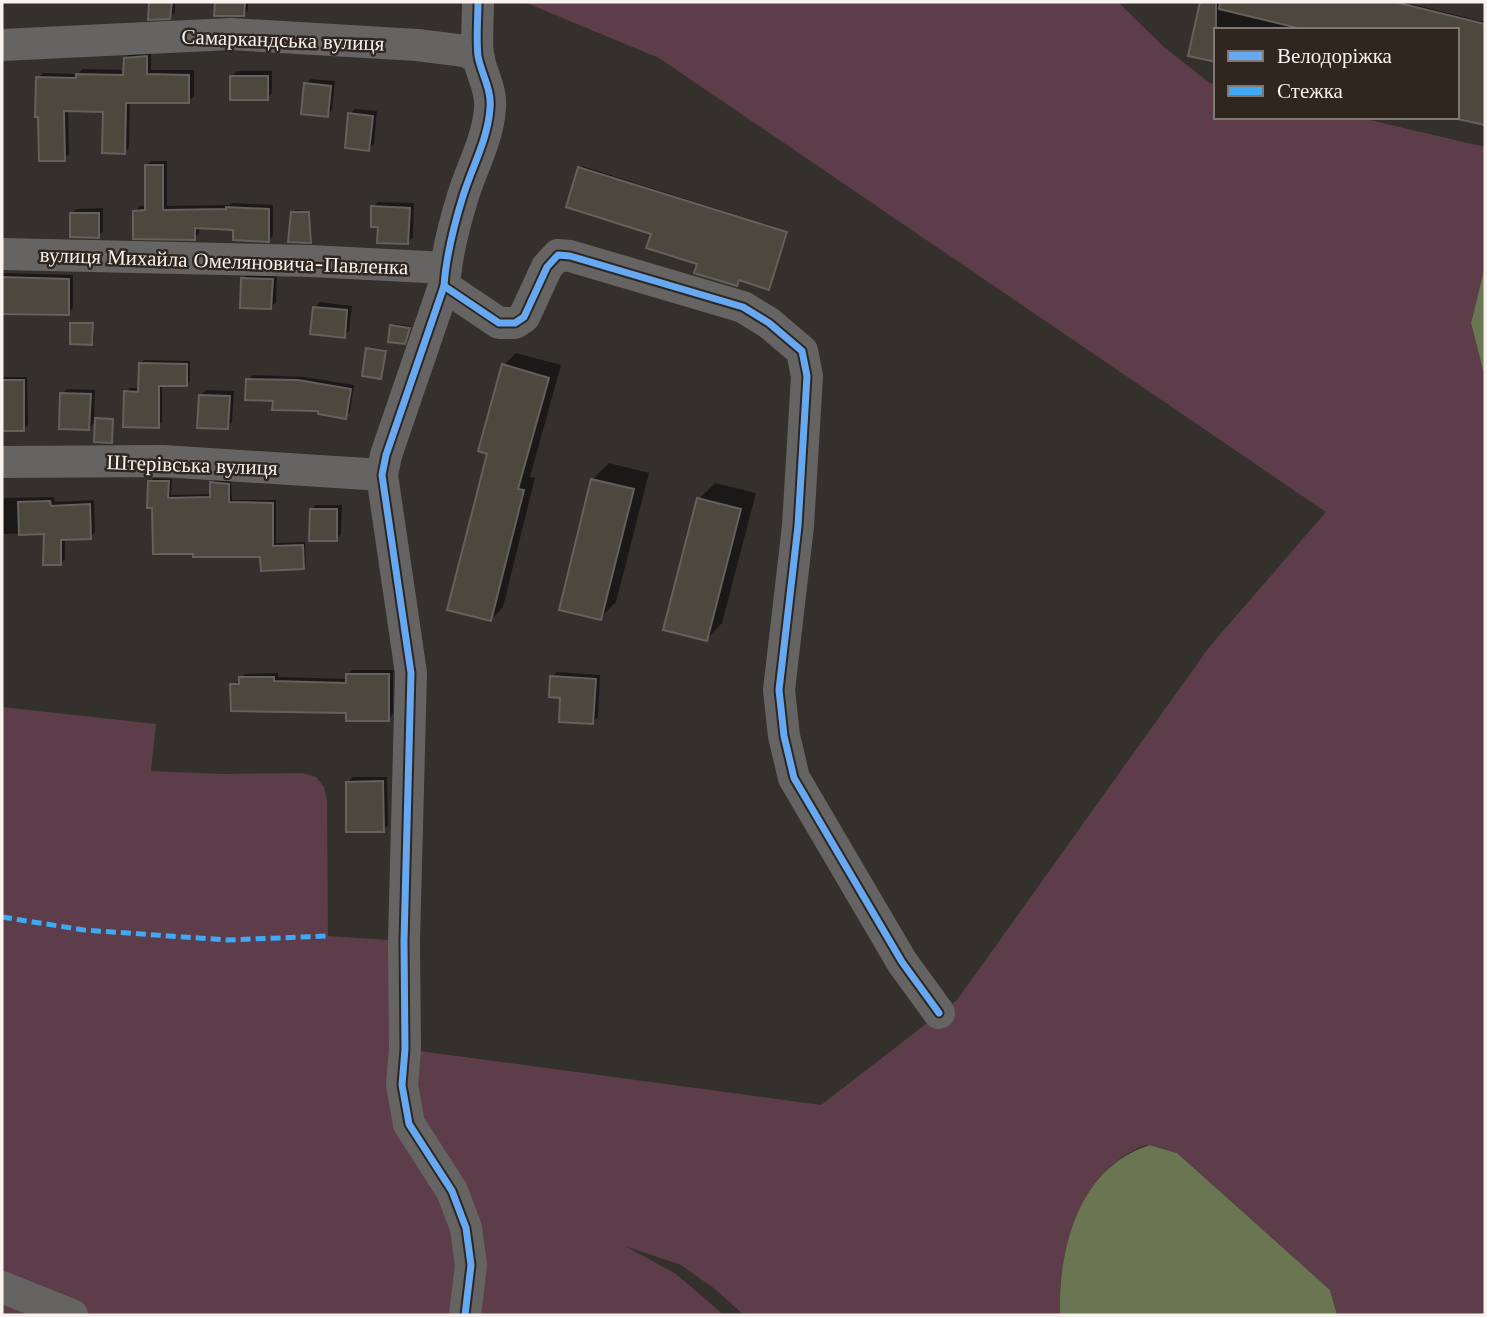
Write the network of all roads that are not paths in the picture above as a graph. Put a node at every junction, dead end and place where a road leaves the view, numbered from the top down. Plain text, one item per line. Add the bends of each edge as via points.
1 (478, 2) edge
2 (2, 45) edge
3 (479, 58) junction
4 (2, 254) edge
5 (445, 277) junction
6 (2, 462) edge
7 (382, 475) junction
8 (939, 1013) dead end
9 (2, 1287) edge
10 (72, 1315) edge
11 (465, 1315) edge

1 - 3 street
2 - 3 street, Самаркандська вулиця via 231,34 417,45 465,51
3 - 5 street via 489,94 489,115 463,197
4 - 5 street, вулиця Михайла Омеляновича-Павленка via 310,261
5 - 7 street
5 - 8 street via 499,323 515,323 524,317 547,267 558,256 570,256 743,307 802,351 807,376 798,526 779,690 784,736 794,778 902,962
6 - 7 street, Штерівська вулиця via 163,461
7 - 11 street via 411,673 402,1085 409,1124 452,1191 466,1228 471,1265
9 - 10 street

